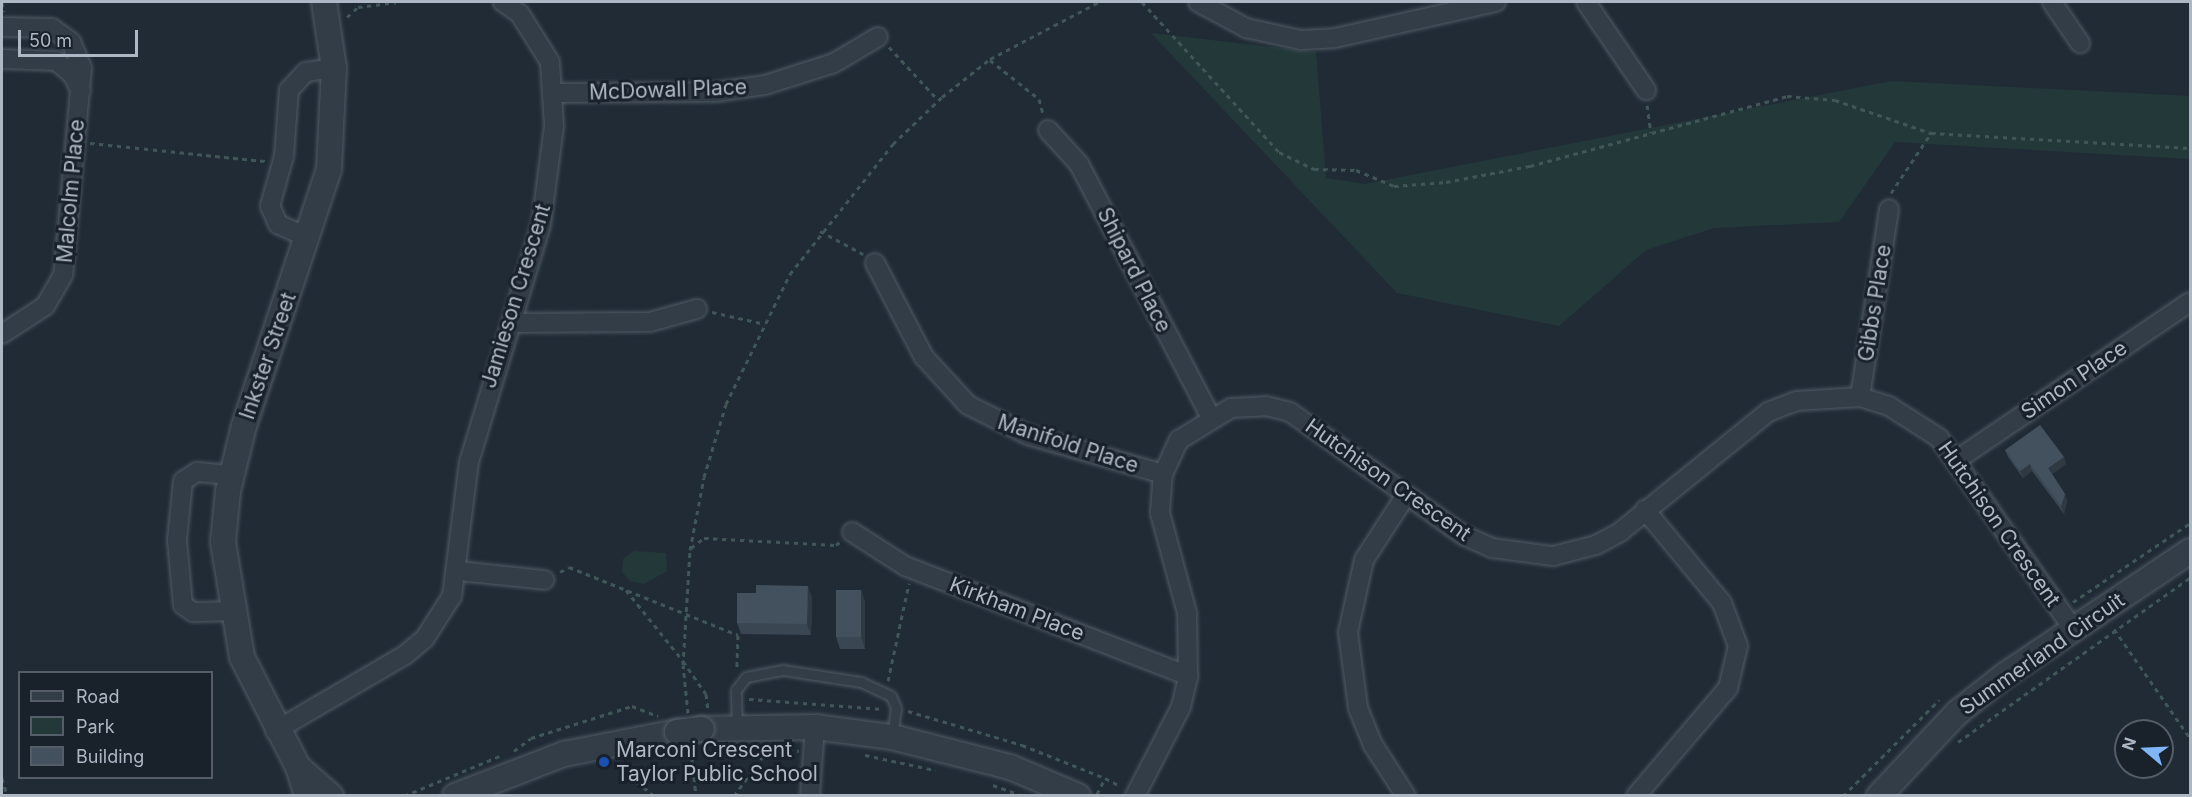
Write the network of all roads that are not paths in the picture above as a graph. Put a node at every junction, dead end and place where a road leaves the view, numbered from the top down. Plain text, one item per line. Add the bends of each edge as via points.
1 (325, 2) edge
2 (502, 2) edge
3 (1198, 2) edge
4 (1496, 2) edge
5 (1586, 2) edge
6 (2052, 2) edge
7 (1472, 4) edge
8 (526, 8) edge
9 (2, 27) edge
10 (878, 37) road end
11 (2080, 44) dead end
12 (2, 59) edge
13 (334, 68) junction
14 (1646, 90) road end
15 (81, 91) junction
16 (555, 93) junction
17 (1048, 130) road end
18 (1889, 209) road end
19 (309, 238) junction
20 (875, 263) road end
21 (2190, 302) edge
22 (698, 309) road end
23 (511, 323) junction
24 (2, 334) edge
25 (1860, 397) junction
26 (1210, 416) junction
27 (1958, 459) junction
28 (1163, 474) junction
29 (231, 475) junction
30 (1406, 495) junction
31 (1645, 510) junction
32 (852, 532) road end
33 (2190, 551) edge
34 (458, 572) junction
35 (545, 580) road end
36 (230, 611) junction
37 (2067, 621) junction
38 (1188, 676) junction
39 (737, 726) junction
40 (815, 727) junction
41 (276, 731) junction
42 (892, 736) junction
43 (298, 767) junction
44 (308, 795) edge
45 (331, 795) edge
46 (455, 795) edge
47 (810, 795) edge
48 (1078, 795) edge
49 (1135, 795) edge
50 (1406, 795) edge
51 (1636, 795) edge
52 (1879, 795) edge

1 - 13 street, Inkster Street
2 - 8 street, Jamieson Crescent
3 - 7 street via 1246,28 1300,40 1335,38
4 - 7 street
5 - 14 street
6 - 11 street
8 - 16 street, Jamieson Crescent via 542,41
9 - 15 street, Malcolm Place via 52,28 71,42 80,62
10 - 16 street, McDowall Place via 834,63 754,87
12 - 15 street, Malcolm Place via 56,61 72,74
13 - 19 street, Inkster Street via 329,169
13 - 19 street via 306,72 289,90 281,166 270,206 273,217
15 - 24 street, Malcolm Place via 63,276 45,306
16 - 23 street, Jamieson Crescent via 547,193
17 - 26 street, Shipard Place via 1079,164
18 - 25 street, Gibbs Place
19 - 29 street, Inkster Street
20 - 28 street, Manifold Place via 924,357 968,405 1028,435
21 - 27 street, Simon Place
22 - 23 street via 650,322
23 - 34 street, Jamieson Crescent via 469,462
25 - 27 street, Hutchison Crescent via 1915,420
25 - 31 street, Hutchison Crescent via 1796,401 1768,412
26 - 28 street, Hutchison Crescent via 1179,440
26 - 30 street, Hutchison Crescent via 1254,405 1290,412
27 - 37 street, Hutchison Crescent
28 - 38 street, Hutchison Crescent via 1160,513 1187,613
29 - 36 street, Inkster Street via 223,542
29 - 36 street via 197,472 183,481 177,540 183,605 193,612
30 - 31 street, Hutchison Crescent via 1463,536 1522,555 1553,556 1596,545
30 - 50 street via 1364,560 1348,632 1361,717
31 - 51 street via 1722,603 1738,646 1728,688
32 - 38 street, Kirkham Place via 912,569
33 - 37 street, Summerland Circuit via 2101,611
34 - 35 street
34 - 41 street, Jamieson Crescent via 441,619 425,638
36 - 41 street, Inkster Street via 253,687
37 - 52 street, Summerland Circuit via 1957,713
38 - 49 street, Hutchison Crescent via 1176,717
39 - 40 street
39 - 42 lane via 736,700 746,677 783,670 861,682 891,696 896,710
39 - 46 street via 689,729 564,754
40 - 42 street
40 - 47 street
41 - 43 street, Inkster Street
42 - 48 street via 999,764
43 - 44 street, Inkster Street
43 - 45 street, Inkster Street

